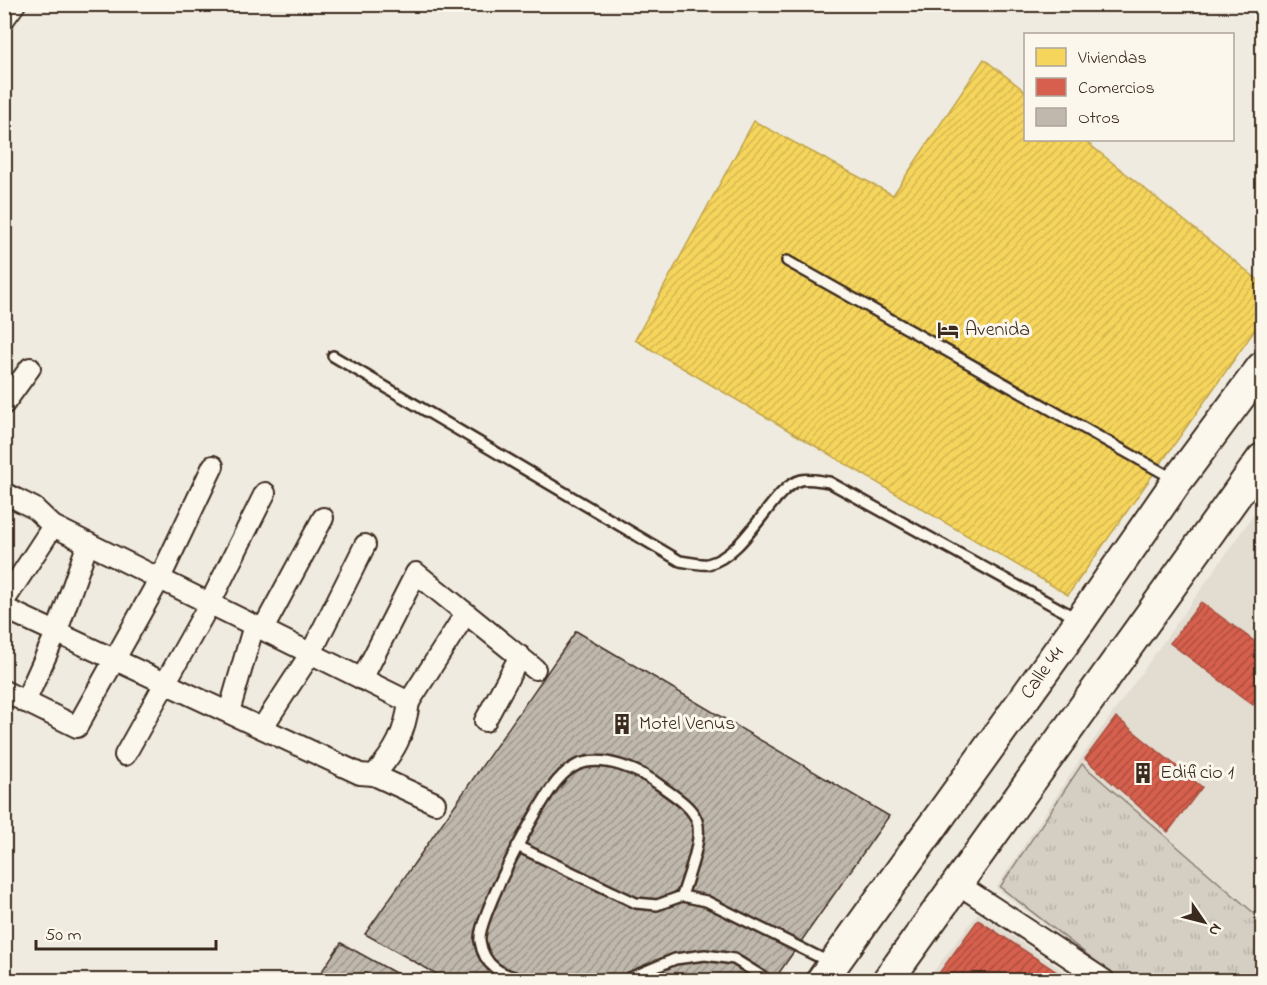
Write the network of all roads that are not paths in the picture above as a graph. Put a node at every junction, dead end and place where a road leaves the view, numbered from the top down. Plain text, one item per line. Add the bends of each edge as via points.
1 (15, 4) edge
2 (4, 19) edge
3 (787, 261) dead end
4 (333, 356) dead end
5 (1263, 367) edge
6 (30, 368) dead end
7 (4, 404) edge
8 (1263, 459) edge
9 (213, 466) dead end
10 (1177, 481) junction
11 (4, 493) edge
12 (265, 493) dead end
13 (323, 518) dead end
14 (53, 526) junction
15 (88, 543) junction
16 (365, 545) dead end
17 (160, 578) junction
18 (4, 601) edge
19 (210, 603) junction
20 (4, 608) edge
21 (466, 613) junction
22 (1080, 621) junction
23 (259, 627) junction
24 (57, 631) junction
25 (310, 653) junction
26 (115, 659) junction
27 (362, 679) junction
28 (166, 683) junction
29 (4, 691) edge
30 (25, 702) junction
31 (410, 702) junction
32 (229, 712) junction
33 (485, 721) dead end
34 (262, 728) junction
35 (125, 755) dead end
36 (374, 775) junction
37 (435, 803) dead end
38 (517, 846) junction
39 (958, 884) junction
40 (682, 896) junction
41 (828, 972) edge
42 (524, 981) edge
43 (625, 981) edge
44 (768, 981) edge
45 (888, 981) edge
46 (1104, 981) edge

1 - 2 street
3 - 10 lane
4 - 22 lane via 680,561 707,564 726,555 752,531 786,488 800,480 829,482
5 - 10 main road, Calle 44
6 - 7 street
8 - 39 main road
9 - 17 street
10 - 22 main road, Calle 44
11 - 14 street via 34,508
12 - 19 street
13 - 23 street
14 - 15 street
14 - 18 street
15 - 17 street
15 - 24 street
16 - 25 street
17 - 19 street
17 - 26 street
19 - 23 street
19 - 28 street
20 - 24 street
21 - 27 street via 416,573
21 - 31 street
21 - 33 street via 527,663
22 - 41 main road, Calle 44
23 - 25 street
23 - 32 street
24 - 26 street
24 - 30 street
25 - 27 street
25 - 34 street
26 - 28 street
26 - 30 street via 77,727
27 - 31 street
28 - 32 street
28 - 35 street
29 - 30 street
31 - 36 street via 406,725 389,759
32 - 34 street
34 - 36 street via 360,774
36 - 37 street
38 - 40 lane via 636,903 657,905
38 - 40 lane via 558,780 575,765 593,760 628,768 656,782 696,819 699,835
38 - 42 lane via 482,923 480,940 487,961 500,973
39 - 45 main road
39 - 46 street
40 - 41 lane via 706,901
43 - 44 lane via 675,959 705,954 734,960

